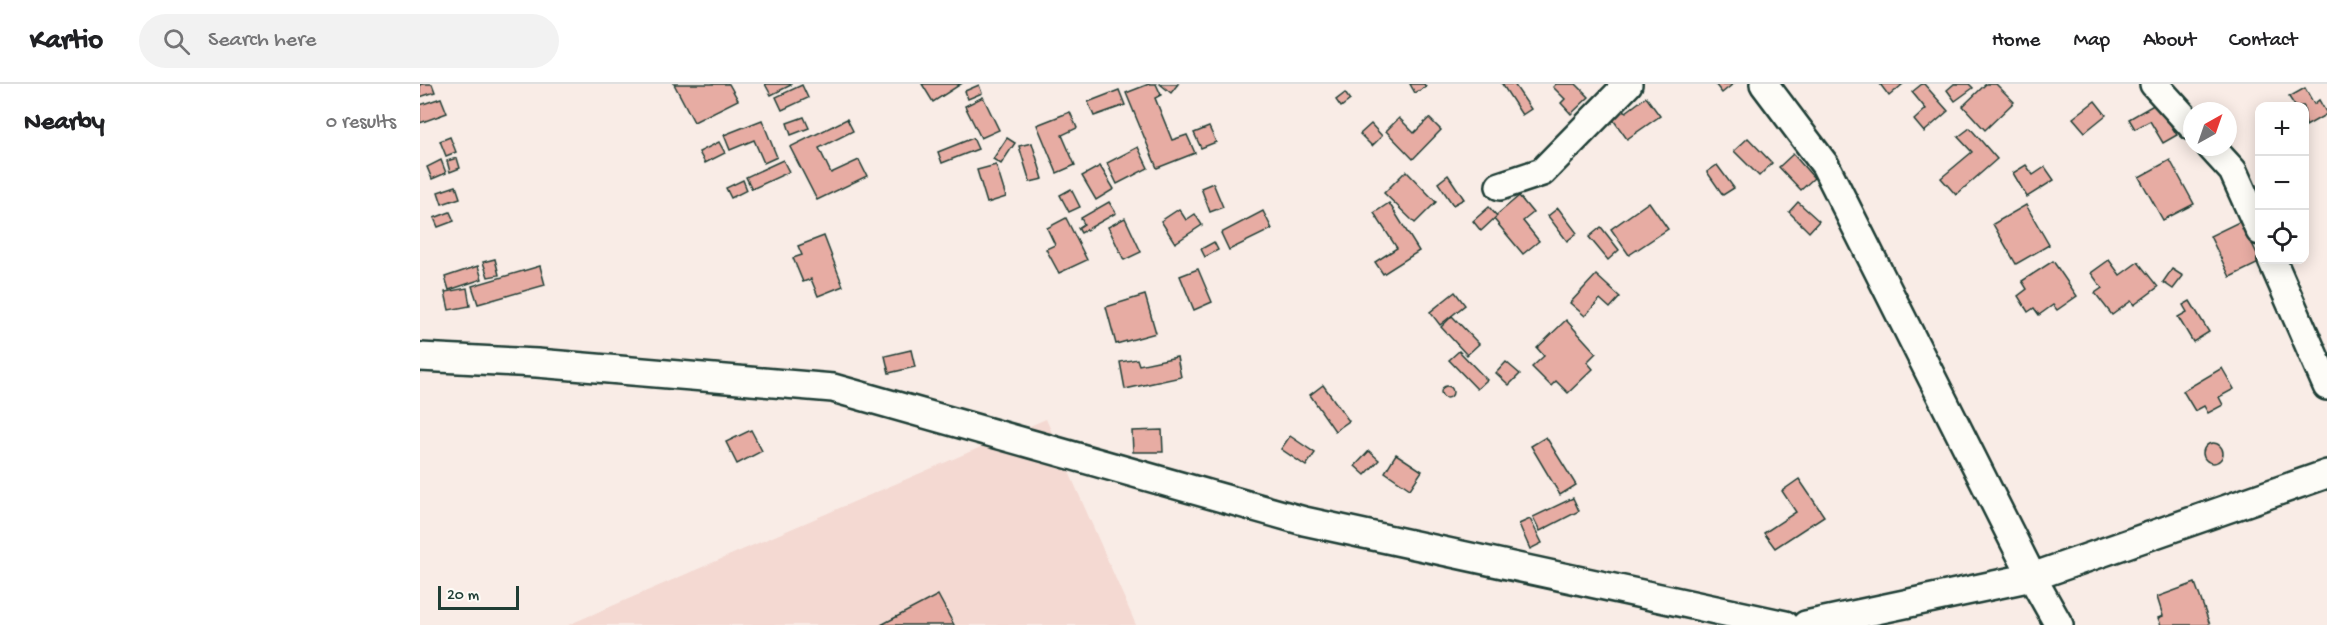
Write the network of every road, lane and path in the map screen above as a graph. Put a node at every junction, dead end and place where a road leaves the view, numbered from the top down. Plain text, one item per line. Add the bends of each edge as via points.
1 (1628, 84) edge
2 (1764, 84) edge
3 (2154, 84) edge
4 (2183, 116) edge
5 (2219, 156) edge
6 (1500, 186) dead end
7 (2255, 222) edge
8 (2274, 264) edge
9 (420, 357) edge
10 (2327, 386) edge
11 (2327, 474) edge
12 (2032, 577) junction
13 (1785, 625) edge
14 (1806, 625) edge
15 (2059, 625) edge

1 - 6 street via 1542,172
2 - 12 street via 1825,165
3 - 4 street
5 - 7 street via 2233,171
8 - 10 street
9 - 13 street via 833,388 1304,521
11 - 12 street
12 - 14 street
12 - 15 street

